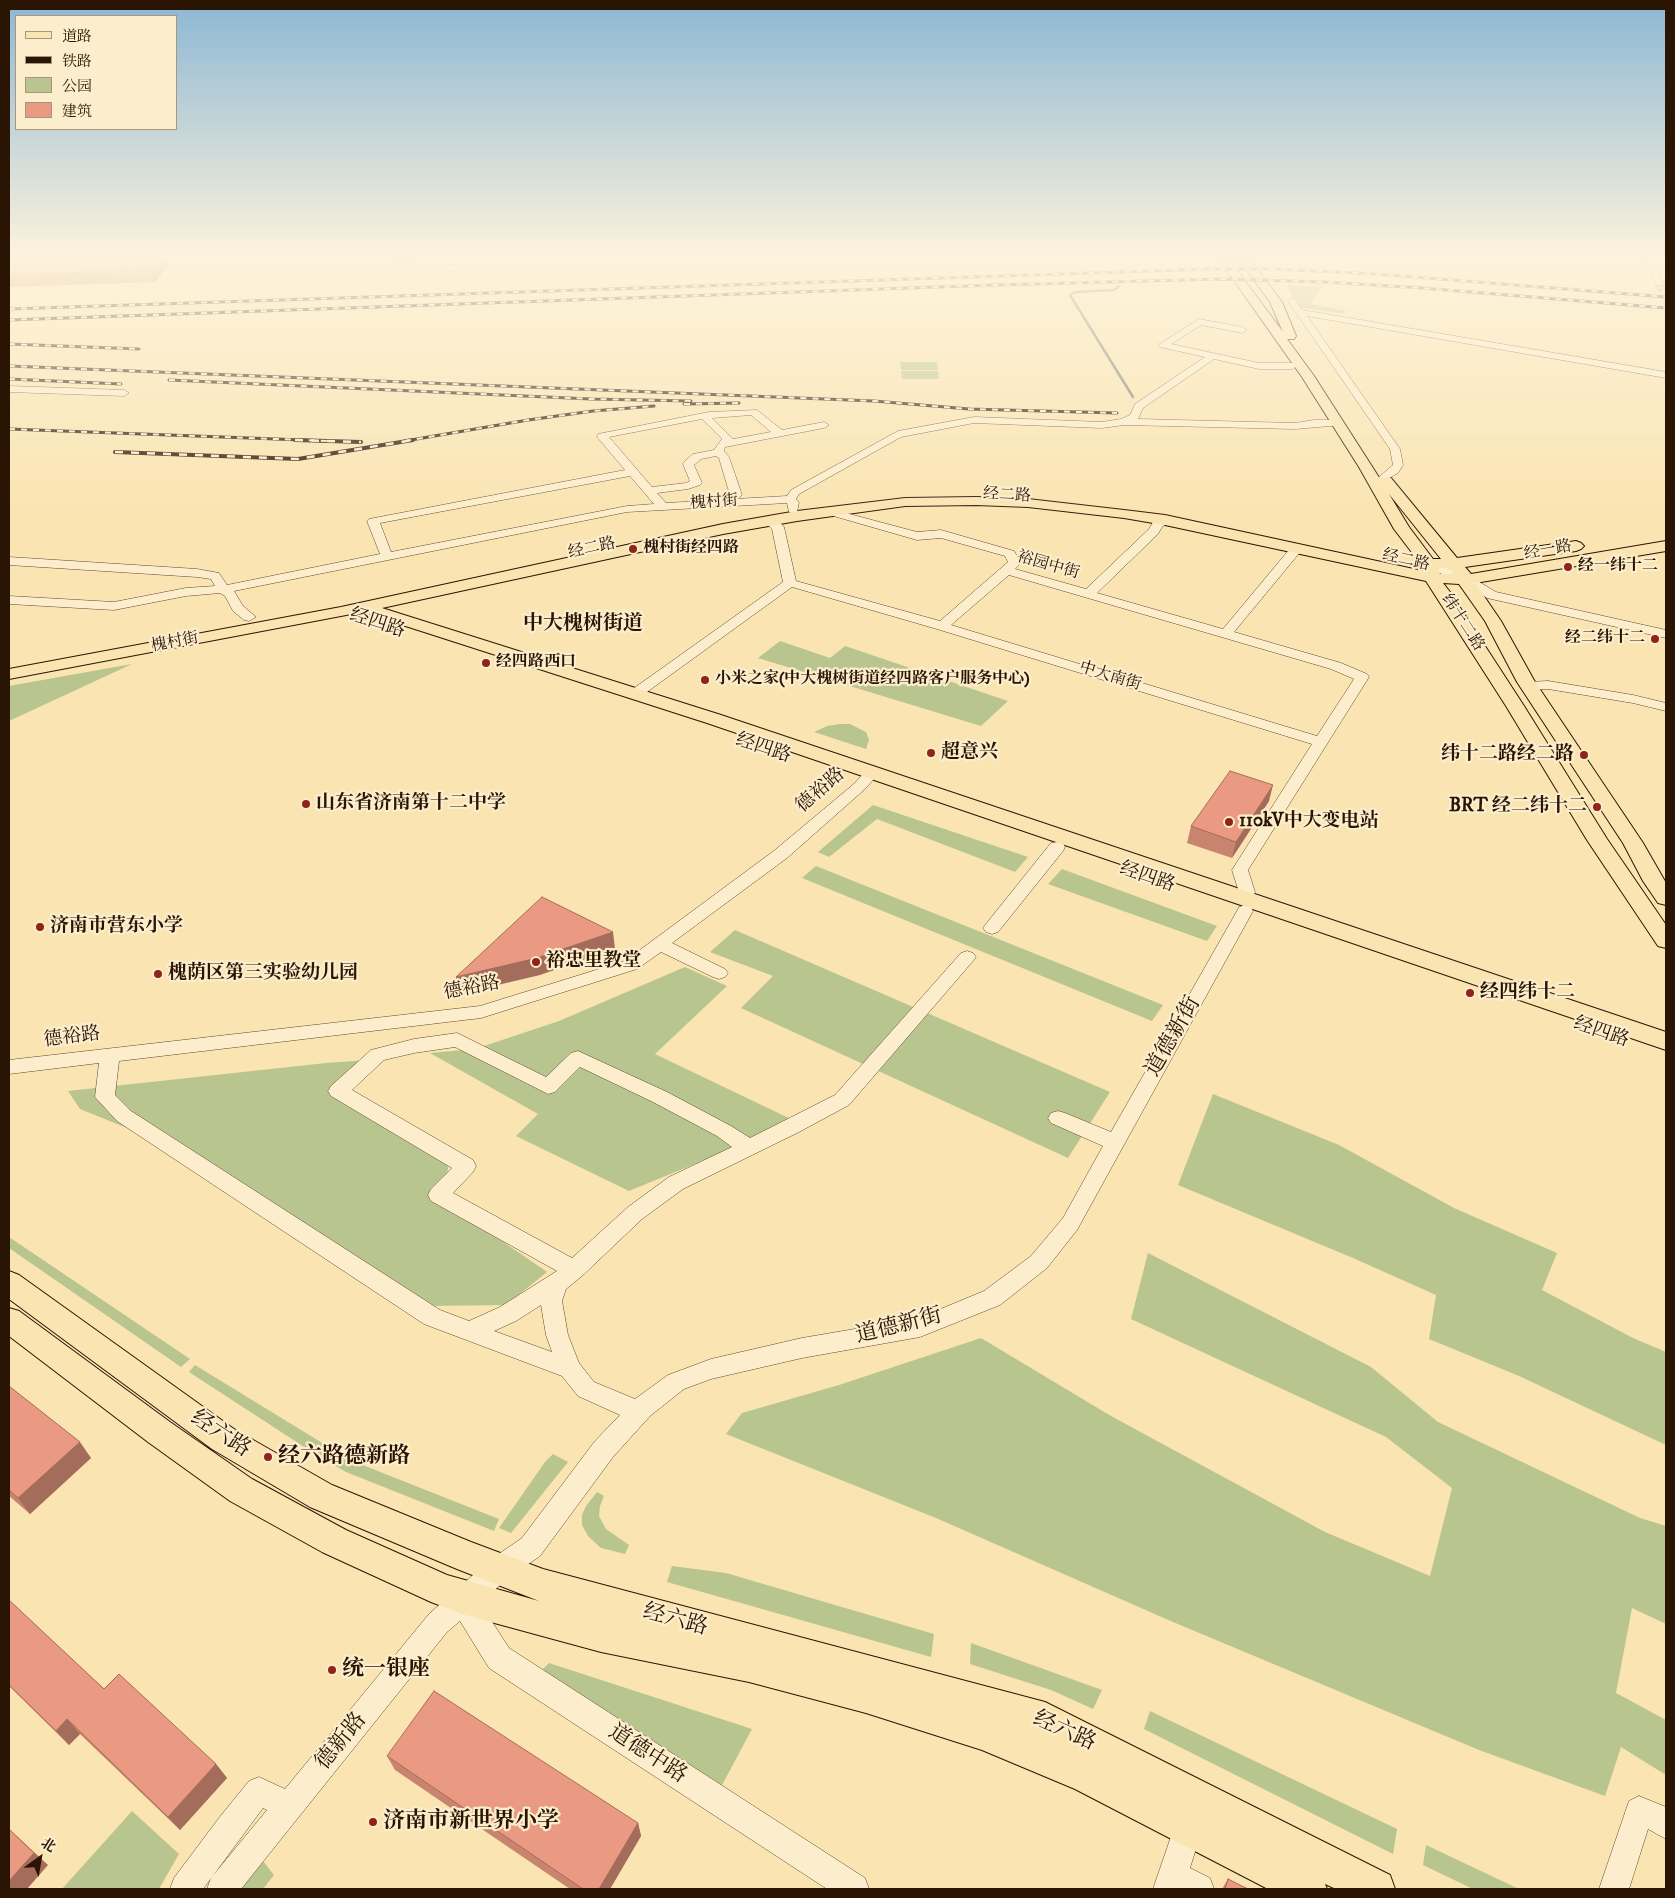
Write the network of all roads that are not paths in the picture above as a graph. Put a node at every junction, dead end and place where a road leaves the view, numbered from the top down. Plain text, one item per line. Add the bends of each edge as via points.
1 (1170, 347) edge
2 (1287, 347) edge
3 (1297, 347) edge
4 (1325, 347) edge
5 (1501, 347) edge
6 (1211, 356) junction
7 (1292, 366) dead end
8 (1666, 375) edge
9 (9, 389) edge
10 (124, 393) dead end
11 (704, 416) junction
12 (1124, 422) junction
13 (1338, 423) junction
14 (824, 425) dead end
15 (780, 434) junction
16 (719, 448) junction
17 (632, 472) junction
18 (1384, 478) junction
19 (648, 490) junction
20 (736, 495) dead end
21 (792, 504) junction
22 (662, 506) junction
23 (827, 511) junction
24 (772, 520) junction
25 (1165, 520) junction
26 (1666, 535) edge
27 (1666, 546) edge
28 (1297, 548) junction
29 (388, 556) junction
30 (9, 561) edge
31 (1455, 564) junction
32 (1005, 570) junction
33 (1431, 571) junction
34 (1467, 580) junction
35 (790, 582) junction
36 (223, 588) junction
37 (1087, 595) junction
38 (1476, 596) junction
39 (9, 600) edge
40 (340, 606) junction
41 (362, 607) junction
42 (249, 617) junction
43 (942, 626) junction
44 (1226, 634) junction
45 (1666, 634) edge
46 (1666, 639) edge
47 (9, 664) edge
48 (9, 674) edge
49 (1528, 686) junction
50 (635, 694) junction
51 (1666, 707) edge
52 (1320, 742) junction
53 (868, 777) junction
54 (1057, 847) junction
55 (1666, 898) edge
56 (1245, 905) junction
57 (992, 928) dead end
58 (1666, 941) edge
59 (659, 944) junction
60 (967, 957) dead end
61 (719, 973) dead end
62 (1666, 1041) edge
63 (110, 1055) junction
64 (1666, 1055) edge
65 (9, 1067) edge
66 (1058, 1118) dead end
67 (1114, 1142) junction
68 (749, 1148) junction
69 (574, 1270) junction
70 (9, 1284) edge
71 (556, 1284) junction
72 (9, 1320) edge
73 (468, 1332) junction
74 (570, 1369) junction
75 (638, 1412) junction
76 (499, 1569) junction
77 (465, 1598) junction
78 (288, 1808) junction
79 (1666, 1824) edge
80 (1188, 1826) junction
81 (1170, 1882) edge
82 (185, 1889) edge
83 (222, 1889) edge
84 (854, 1889) edge
85 (1199, 1889) edge
86 (1308, 1889) edge
87 (1376, 1889) edge
88 (1614, 1889) edge

1 - 6 street
2 - 13 main road, 纬十二路
3 - 18 main road, 纬十二路
4 - 18 street via 1395,449 1398,465
5 - 8 street
6 - 7 street via 1260,366
6 - 12 street via 1139,406 1134,417
9 - 10 street
11 - 15 street via 753,412
11 - 16 street via 728,439
11 - 17 street via 602,436
12 - 13 street via 1296,426
12 - 21 street via 1102,425 974,420 898,434 795,492
13 - 33 main road, 纬十二路
14 - 15 street
15 - 16 street
16 - 19 street via 697,456 688,464 696,484
16 - 20 street
17 - 19 street
17 - 29 street via 373,521
18 - 31 main road, 纬十二路
19 - 22 street
21 - 22 street, 槐村街
21 - 33 main road, 经二路 via 900,495 1011,495 1116,505 1233,524
21 - 40 main road, 经二路
22 - 29 street, 槐村街 via 627,509
23 - 24 main road, 经二路
23 - 25 main road, 经二路 via 896,503 976,501 1037,504
23 - 32 street via 917,536 941,534 1010,554 1014,563
24 - 35 street via 778,527
24 - 41 main road, 经二路
25 - 28 main road, 经二路
25 - 37 street, 裕园中街
26 - 31 main road, 经一路
27 - 34 main road, 经一路
28 - 33 main road, 经二路
28 - 44 street
29 - 36 street, 槐村街
30 - 36 street via 197,572 215,576
31 - 33 main road, 经一路
31 - 34 main road, 纬十二路
32 - 37 street, 裕园中街
32 - 43 street, 裕园中街
33 - 34 main road, 经一路
33 - 38 street, 经二路
33 - 58 main road, 纬十二路 via 1435,585 1510,698 1597,840
34 - 38 main road, 纬十二路
34 - 45 street via 1492,594
35 - 43 street, 中大南街
35 - 50 street
36 - 39 street, 槐村街 via 114,606
36 - 42 street
37 - 44 street
38 - 46 street, 经二路
38 - 49 main road, 纬十二路
40 - 41 main road, 经四路
40 - 42 main road, 槐村街
40 - 48 main road, 槐村街
40 - 53 main road, 经四路
41 - 50 main road, 经四路
42 - 47 main road, 槐村街
43 - 52 street, 中大南街
44 - 52 street via 1336,666 1362,678
49 - 51 street via 1548,685
49 - 55 main road, 纬十二路
50 - 53 main road, 经四路
52 - 56 street via 1240,870 1247,892
53 - 54 main road, 经四路
53 - 56 main road, 经四路
53 - 59 street, 德裕路 via 781,854
54 - 56 main road, 经四路
54 - 57 street
56 - 62 main road, 经四路
56 - 64 main road, 经四路
56 - 67 street, 道德新街
59 - 61 street
59 - 63 street, 德裕路 via 630,966 481,1012
60 - 68 street via 842,1100
63 - 65 street, 德裕路
63 - 73 street via 105,1098 124,1116 432,1317
66 - 67 street
67 - 75 street, 道德新街 via 1066,1230 1039,1262 992,1298 920,1327 802,1348 711,1369 676,1382
68 - 69 street via 676,1183 635,1213
68 - 69 street via 660,1097 578,1058 548,1087 457,1040 378,1054 338,1091 466,1166 438,1195
69 - 71 street
70 - 76 main road, 经六路 via 223,1440 278,1472 321,1496
71 - 73 street via 508,1314
71 - 74 street via 551,1301 557,1335
72 - 77 main road, 经六路 via 241,1490 334,1541
73 - 74 street
74 - 75 street via 586,1389
75 - 76 street, 道德新街 via 604,1449 531,1547
76 - 77 street, 道德新街
76 - 87 main road, 经六路 via 543,1586 1045,1720
77 - 78 street, 德新路 via 438,1623
77 - 80 main road, 经六路 via 601,1634 749,1666 893,1704 983,1732 1088,1776
77 - 84 street, 道德中路 via 471,1616 499,1658
78 - 82 street via 258,1791
78 - 83 street, 德新路
79 - 88 street via 1639,1811
80 - 81 street
80 - 86 main road, 经六路
81 - 85 street

